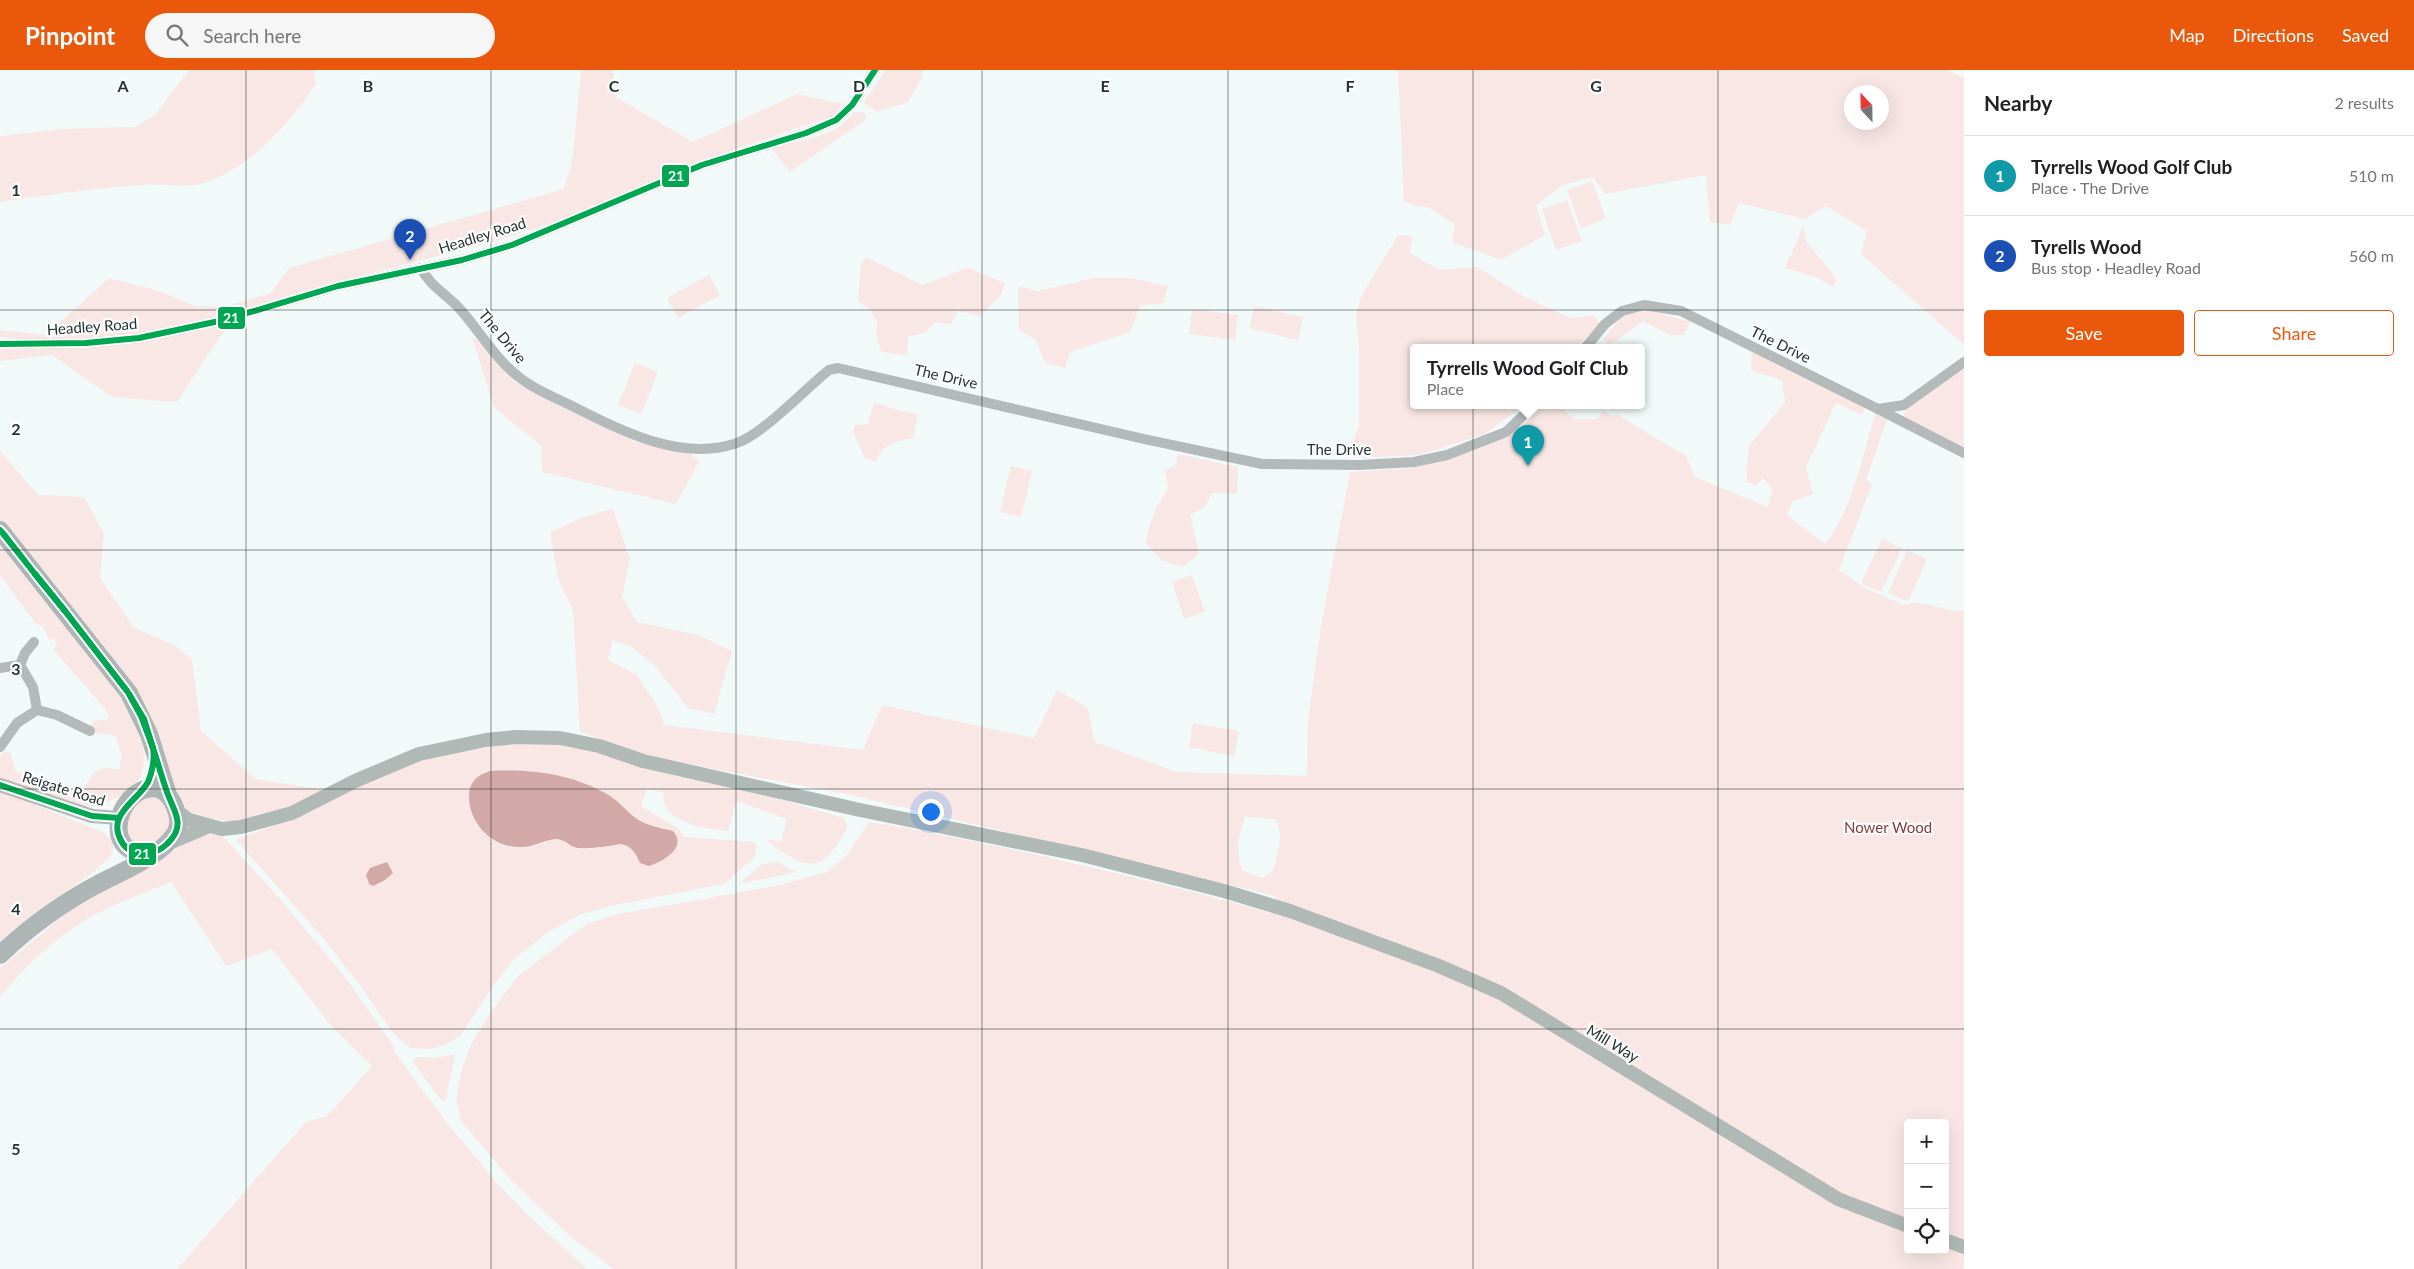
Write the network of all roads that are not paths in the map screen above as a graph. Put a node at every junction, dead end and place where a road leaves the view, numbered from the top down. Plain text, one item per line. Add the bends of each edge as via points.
1 (875, 70) edge
2 (421, 268) junction
3 (0, 344) edge
4 (1588, 344) edge
5 (1964, 362) edge
6 (1530, 409) edge
7 (1878, 409) junction
8 (1964, 453) edge
9 (0, 530) edge
10 (34, 642) dead end
11 (20, 665) junction
12 (0, 668) edge
13 (37, 710) junction
14 (90, 731) dead end
15 (0, 747) edge
16 (154, 752) junction
17 (0, 785) edge
18 (141, 791) junction
19 (168, 795) junction
20 (177, 811) junction
21 (119, 818) junction
22 (209, 826) junction
23 (126, 847) junction
24 (161, 848) junction
25 (98, 884) junction
26 (0, 955) edge
27 (1904, 1224) edge
28 (1949, 1242) edge
29 (1964, 1248) edge

1 - 2 street, Headley Road via 852,106 836,120 814,130 702,165 512,244 462,260
2 - 3 street, Headley Road via 338,286 224,320 139,338 86,344
2 - 6 street, The Drive via 427,280 454,302 520,378 606,423 653,442 690,448 718,448 739,443 763,427 829,370 838,368 1262,464 1414,462 1447,455 1506,432
4 - 7 street, The Drive via 1605,324 1622,311 1644,305 1681,311
5 - 7 street via 1904,405
7 - 8 street, The Drive
9 - 16 highway via 129,693 142,716
10 - 11 street
11 - 12 street
11 - 13 street via 33,687
13 - 14 street via 57,715
13 - 15 street via 17,723
16 - 18 highway via 148,782
16 - 19 highway
17 - 21 main road, Reigate Road via 92,816
18 - 19 highway via 160,789
18 - 21 highway via 125,805
19 - 20 highway
20 - 22 main road via 189,820
20 - 24 highway via 175,834
21 - 23 highway via 121,840
22 - 24 main road
22 - 27 main road, Mill Way via 222,829 241,827 292,813 393,763 455,744 516,737 560,738 599,746 643,761 1082,855 1290,911 1439,966 1501,993 1838,1199
23 - 24 highway via 136,854
23 - 25 highway via 122,858
24 - 25 highway
25 - 26 highway
28 - 29 main road

